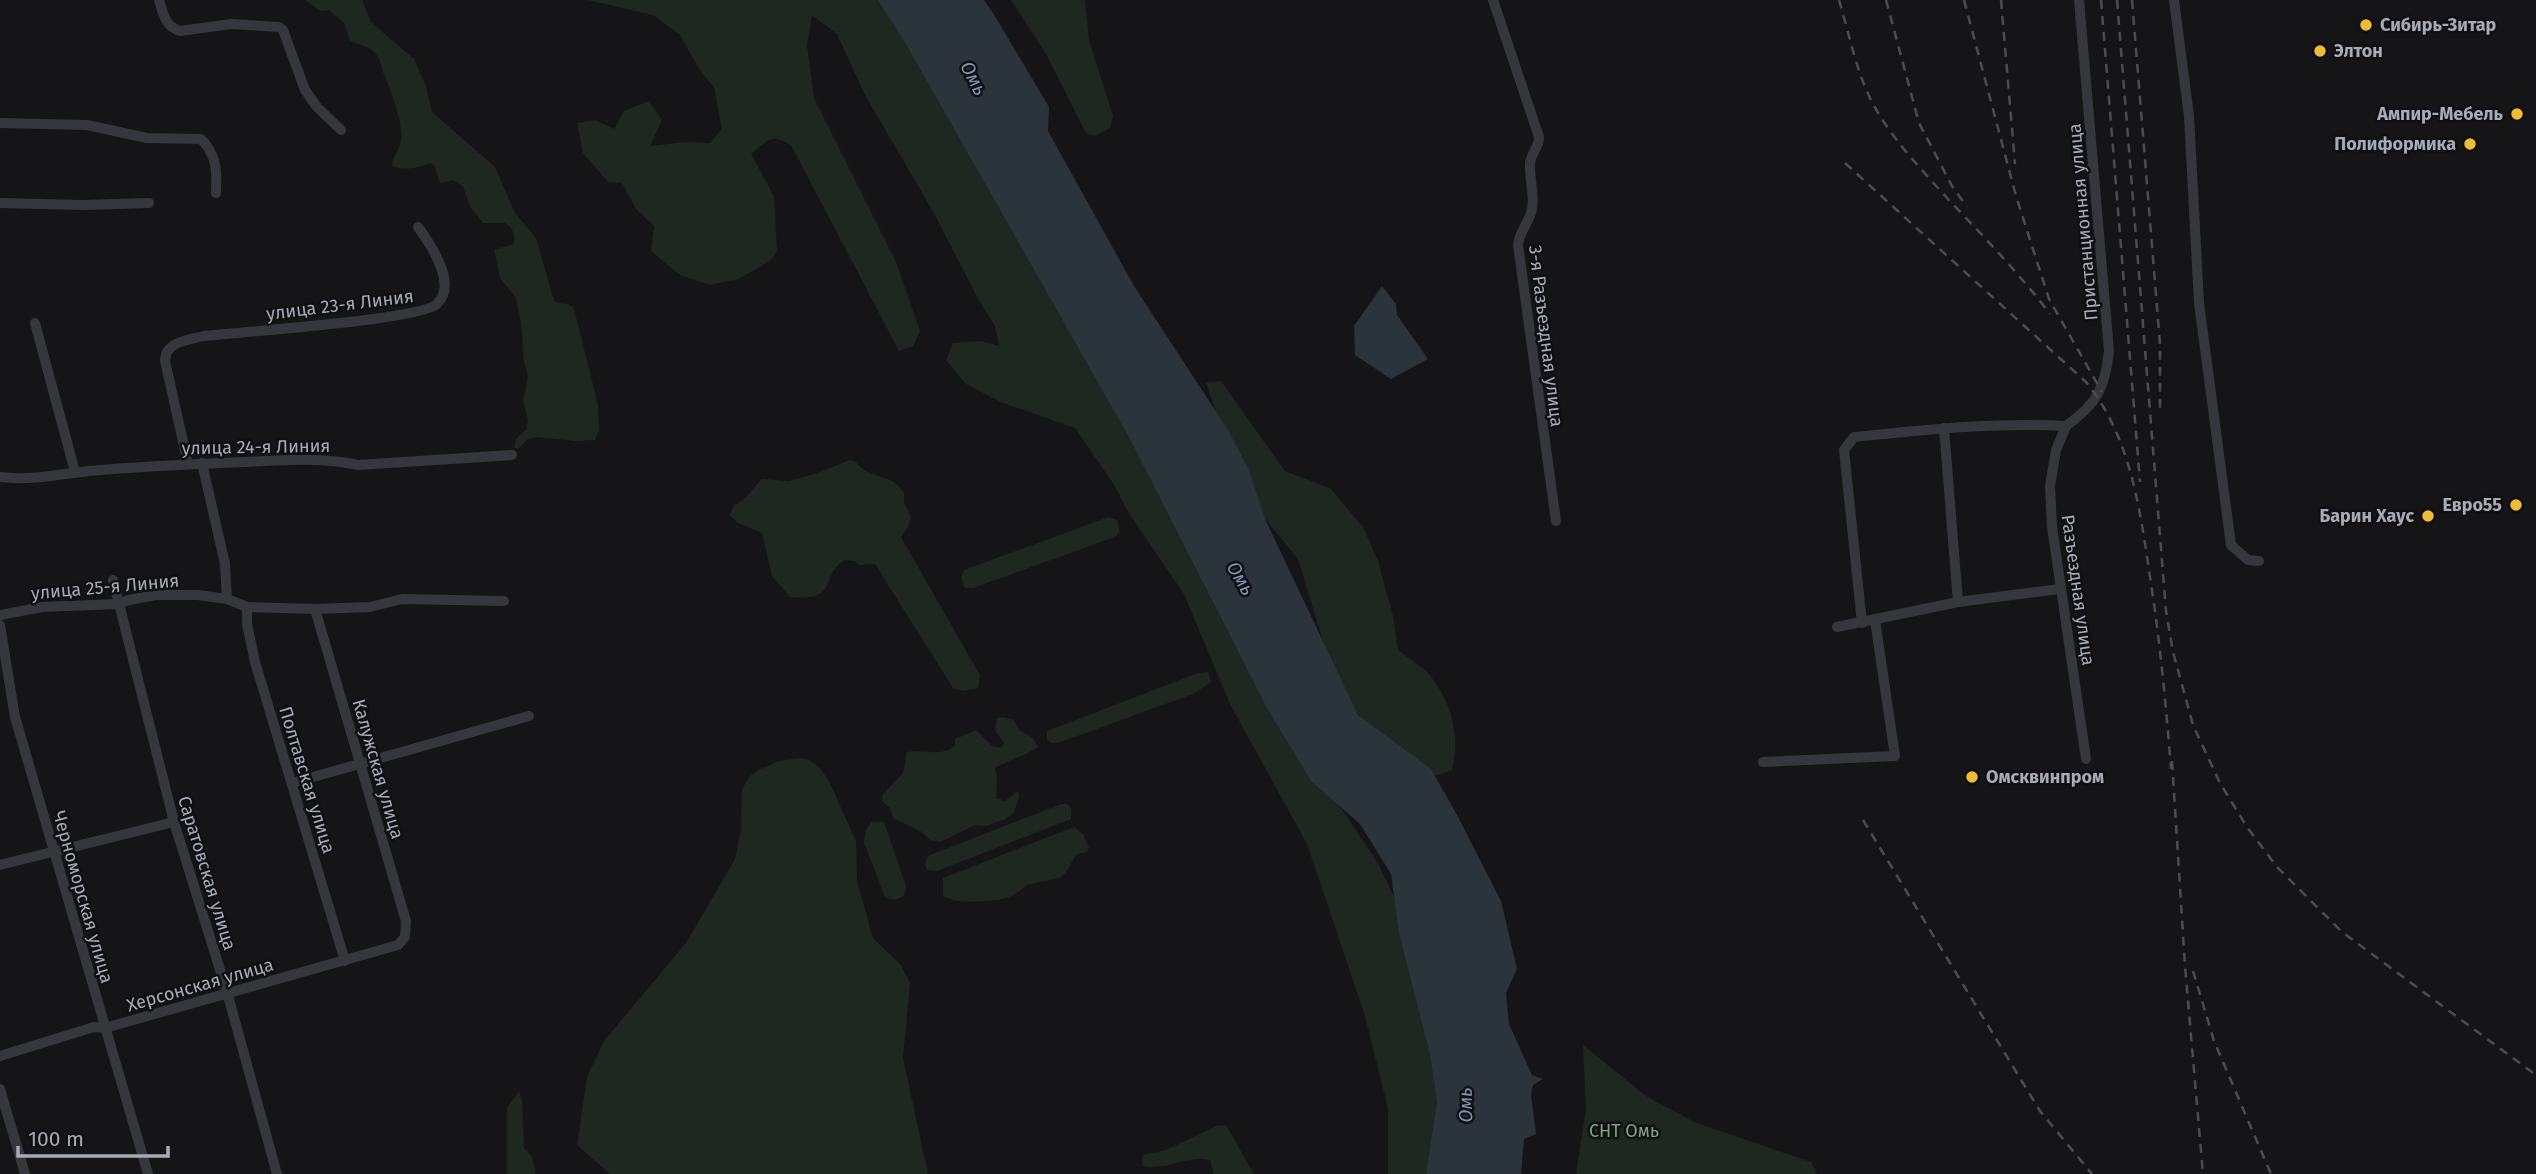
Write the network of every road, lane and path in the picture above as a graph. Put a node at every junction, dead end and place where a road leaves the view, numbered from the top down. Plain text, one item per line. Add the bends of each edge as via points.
1 (159, 0) edge
2 (1493, 0) edge
3 (2079, 0) edge
4 (2174, 0) edge
5 (0, 123) edge
6 (341, 130) dead end
7 (216, 193) dead end
8 (0, 203) edge
9 (149, 204) dead end
10 (418, 227) dead end
11 (35, 323) dead end
12 (2066, 426) junction
13 (1944, 428) junction
14 (512, 455) dead end
15 (202, 463) junction
16 (188, 464) junction
17 (75, 472) junction
18 (0, 477) edge
19 (1556, 521) dead end
20 (2259, 561) dead end
21 (113, 580) dead end
22 (2060, 589) junction
23 (227, 599) junction
24 (504, 601) dead end
25 (1958, 602) junction
26 (118, 604) junction
27 (247, 607) junction
28 (315, 609) junction
29 (0, 615) edge
30 (1875, 621) junction
31 (1862, 623) junction
32 (0, 625) edge
33 (1837, 627) dead end
34 (529, 716) dead end
35 (2086, 760) dead end
36 (1763, 762) dead end
37 (360, 763) junction
38 (292, 783) junction
39 (174, 821) junction
40 (52, 851) junction
41 (0, 865) edge
42 (405, 937) joint
43 (345, 961) junction
44 (227, 992) junction
45 (105, 1028) junction
46 (0, 1056) edge
47 (0, 1088) edge
48 (25, 1174) edge
49 (148, 1174) edge
50 (277, 1174) edge

1 - 6 street via 166,22 180,31 231,24 279,27 305,90
2 - 19 street, 3-я Разъездная улица via 1539,137 1530,162 1533,206 1518,245
3 - 12 street, Пристанционная улица via 2109,351 2101,391 2084,414
4 - 20 street via 2189,116 2199,303 2229,532 2231,545 2239,554
5 - 7 street via 88,125 146,138 201,139 217,166
8 - 9 street
10 - 16 street, улица 23-я Линия via 436,252 444,278 438,304 391,317 204,336 177,342 165,354
11 - 17 street
12 - 13 street
12 - 22 street, Разъездная улица via 2050,486
13 - 25 street
13 - 31 street via 1854,437 1844,450
14 - 15 street, улица 24-я Линия via 358,465 306,460
15 - 16 street, улица 24-я Линия
15 - 23 street via 225,564
16 - 17 street, улица 24-я Линия
17 - 18 street, улица 24-я Линия via 30,480
21 - 26 street, Саратовская улица
22 - 25 street
22 - 35 street, Разъездная улица
23 - 26 street, улица 25-я Линия via 156,596
23 - 27 street, улица 25-я Линия
24 - 28 street, улица 25-я Линия via 402,599 370,607
25 - 30 street
26 - 29 street, улица 25-я Линия via 51,606
26 - 39 street, Саратовская улица
27 - 28 street, улица 25-я Линия
27 - 38 street, Полтавская улица via 255,662
28 - 37 street, Калужская улица
30 - 31 street
30 - 36 street via 1895,755
31 - 33 street
32 - 40 street, Черноморская улица via 15,717
34 - 37 street
37 - 38 street
37 - 42 street, Калужская улица via 406,921
38 - 43 street, Полтавская улица
39 - 40 street
39 - 44 street, Саратовская улица
40 - 41 street
40 - 45 street, Черноморская улица
42 - 43 street, Херсонская улица via 398,945
43 - 44 street, Херсонская улица
44 - 45 street, Херсонская улица
44 - 50 street, Саратовская улица
45 - 46 street, Херсонская улица via 94,1027
45 - 49 street, Черноморская улица
47 - 48 street

